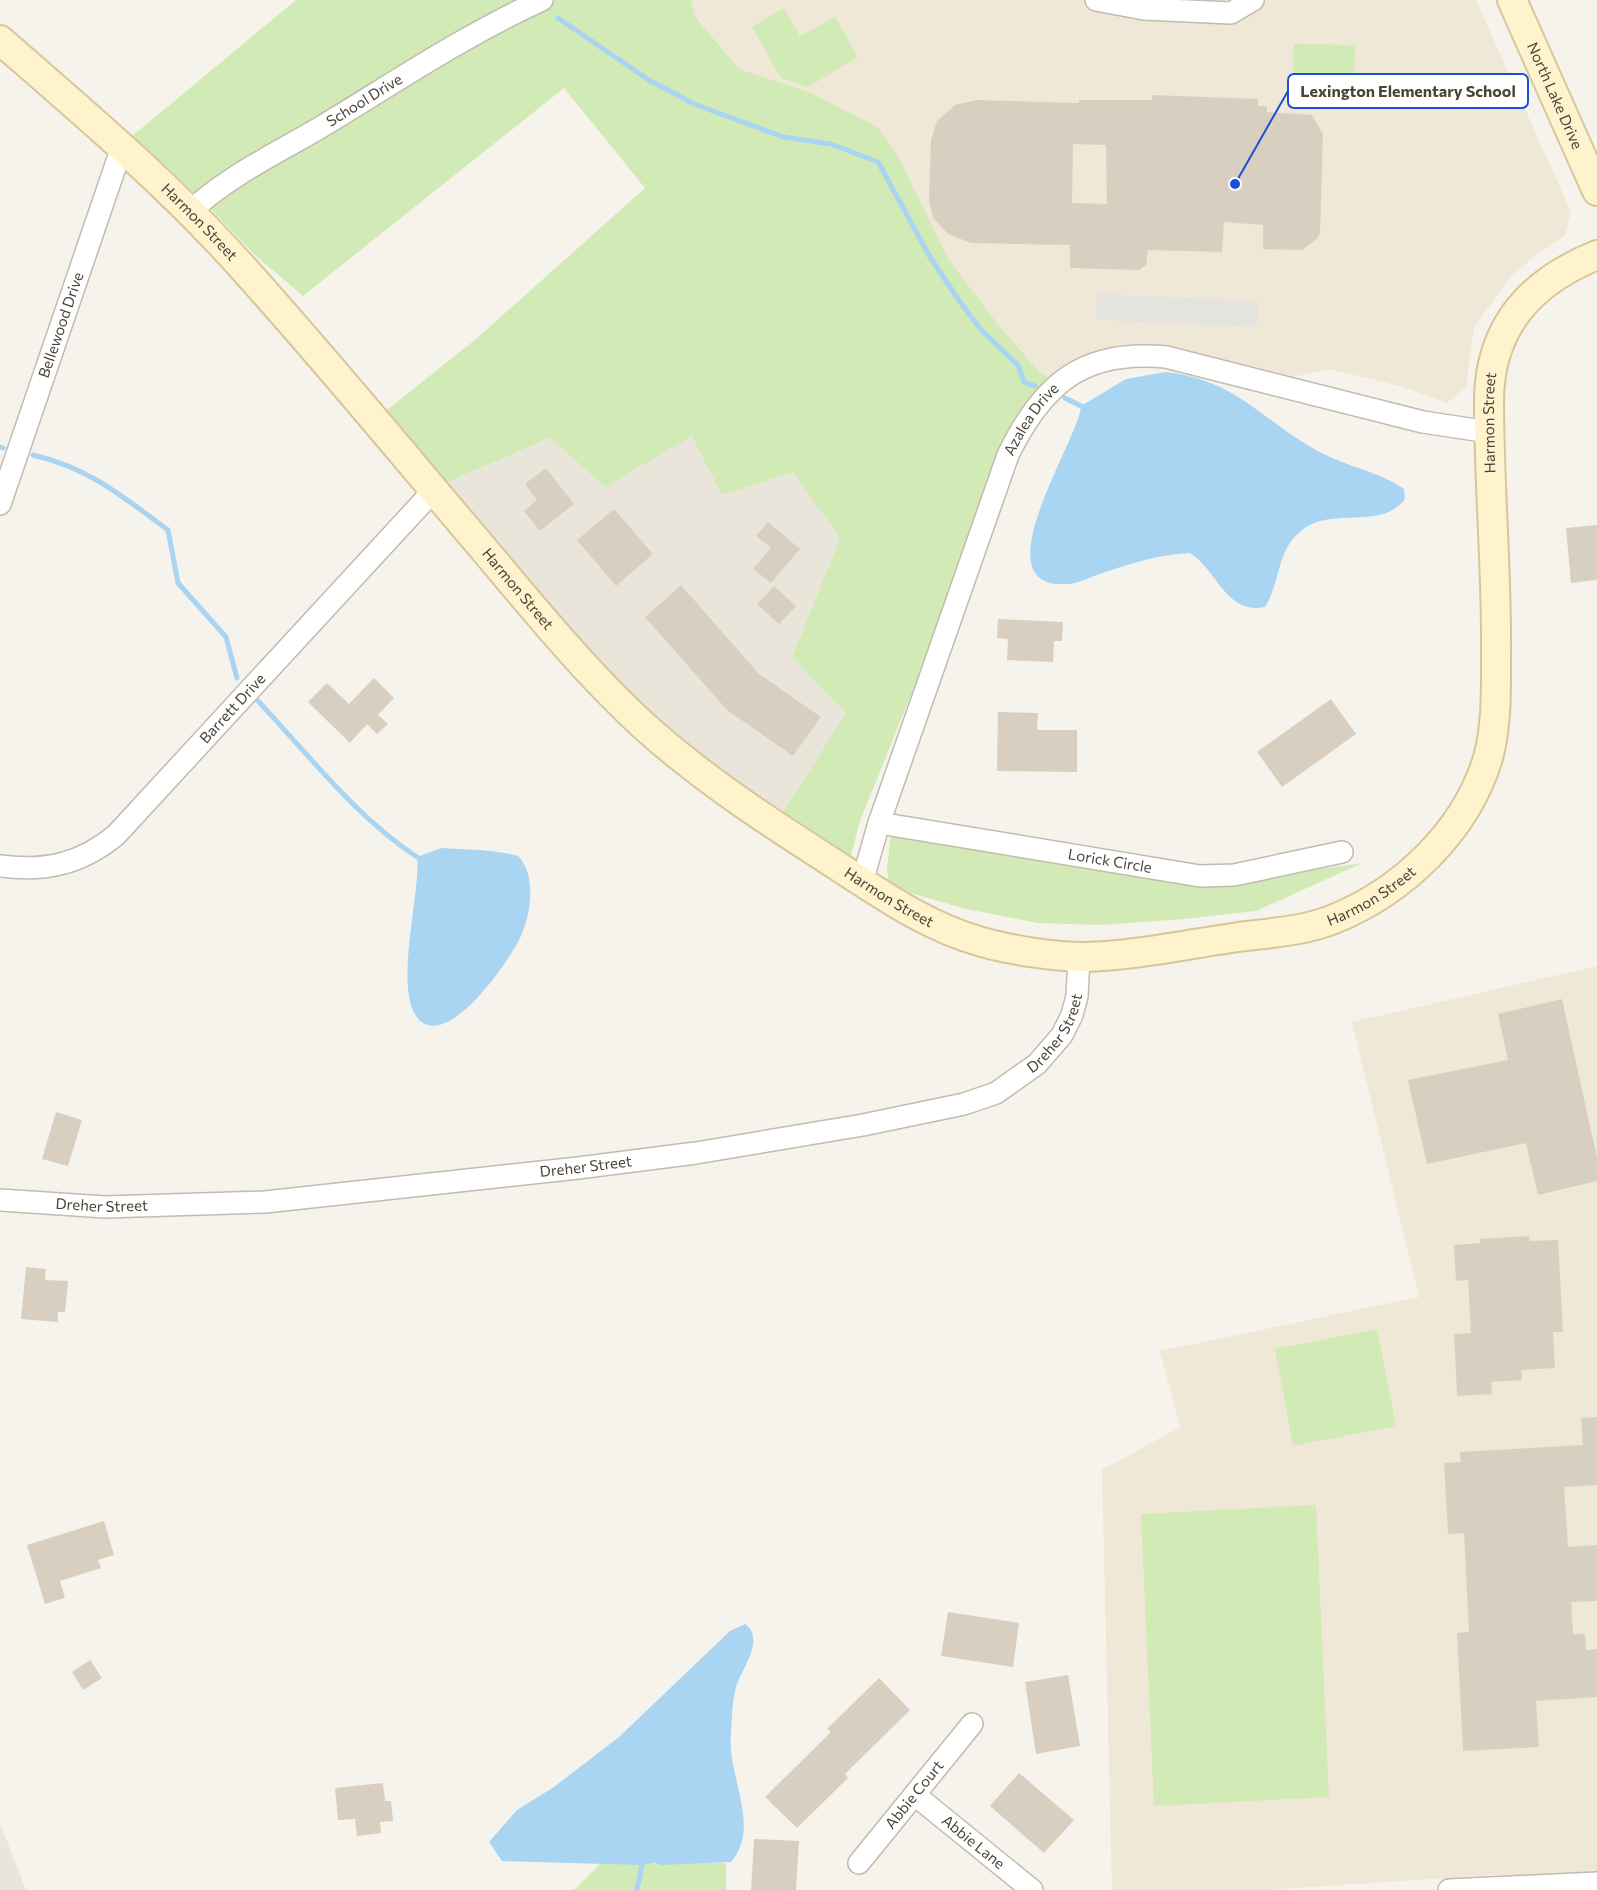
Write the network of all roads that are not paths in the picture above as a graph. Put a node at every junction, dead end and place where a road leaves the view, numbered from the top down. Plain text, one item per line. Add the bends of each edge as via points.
1 (542, 0) edge
2 (1096, 0) edge
3 (1253, 0) edge
4 (1512, 0) edge
5 (0, 40) edge
6 (122, 147) junction
7 (1597, 191) edge
8 (191, 211) junction
9 (1597, 255) edge
10 (1489, 432) junction
11 (434, 490) junction
12 (0, 504) edge
13 (879, 823) junction
14 (1342, 852) dead end
15 (0, 866) edge
16 (862, 882) junction
17 (1079, 957) junction
18 (0, 1200) edge
19 (972, 1724) dead end
20 (915, 1795) junction
21 (859, 1863) dead end
22 (1597, 1883) edge
23 (1032, 1890) edge
24 (1449, 1890) edge

1 - 8 street, School Drive via 478,32 202,200
2 - 3 street via 1144,9 1232,13
4 - 7 street, North Lake Drive
5 - 6 street, Harmon Street
6 - 8 street, Harmon Street
6 - 12 street, Bellewood Drive
8 - 11 street, Harmon Street
9 - 10 street, Harmon Street via 1558,274 1532,294 1515,314 1498,345 1489,377
10 - 13 street, Azalea Drive via 1423,422 1166,357 1127,355 1077,370 1047,394 1008,455
10 - 17 street, Harmon Street via 1496,619 1493,730 1475,791 1435,849 1375,897 1328,921 1267,934
11 - 15 street, Barrett Drive via 116,835 88,855 57,866
11 - 16 street, Harmon Street via 576,657 655,736 706,777
13 - 14 street, Lorick Circle via 1200,876 1234,875
13 - 16 street, Azalea Drive
16 - 17 street, Harmon Street via 925,921 982,942
17 - 18 street, Dreher Street via 1075,1006 1062,1035 1037,1064 996,1093 964,1104 696,1153 266,1202 105,1207
19 - 20 street, Abbie Court
20 - 21 street, Abbie Court
20 - 23 street, Abbie Lane
22 - 24 street

